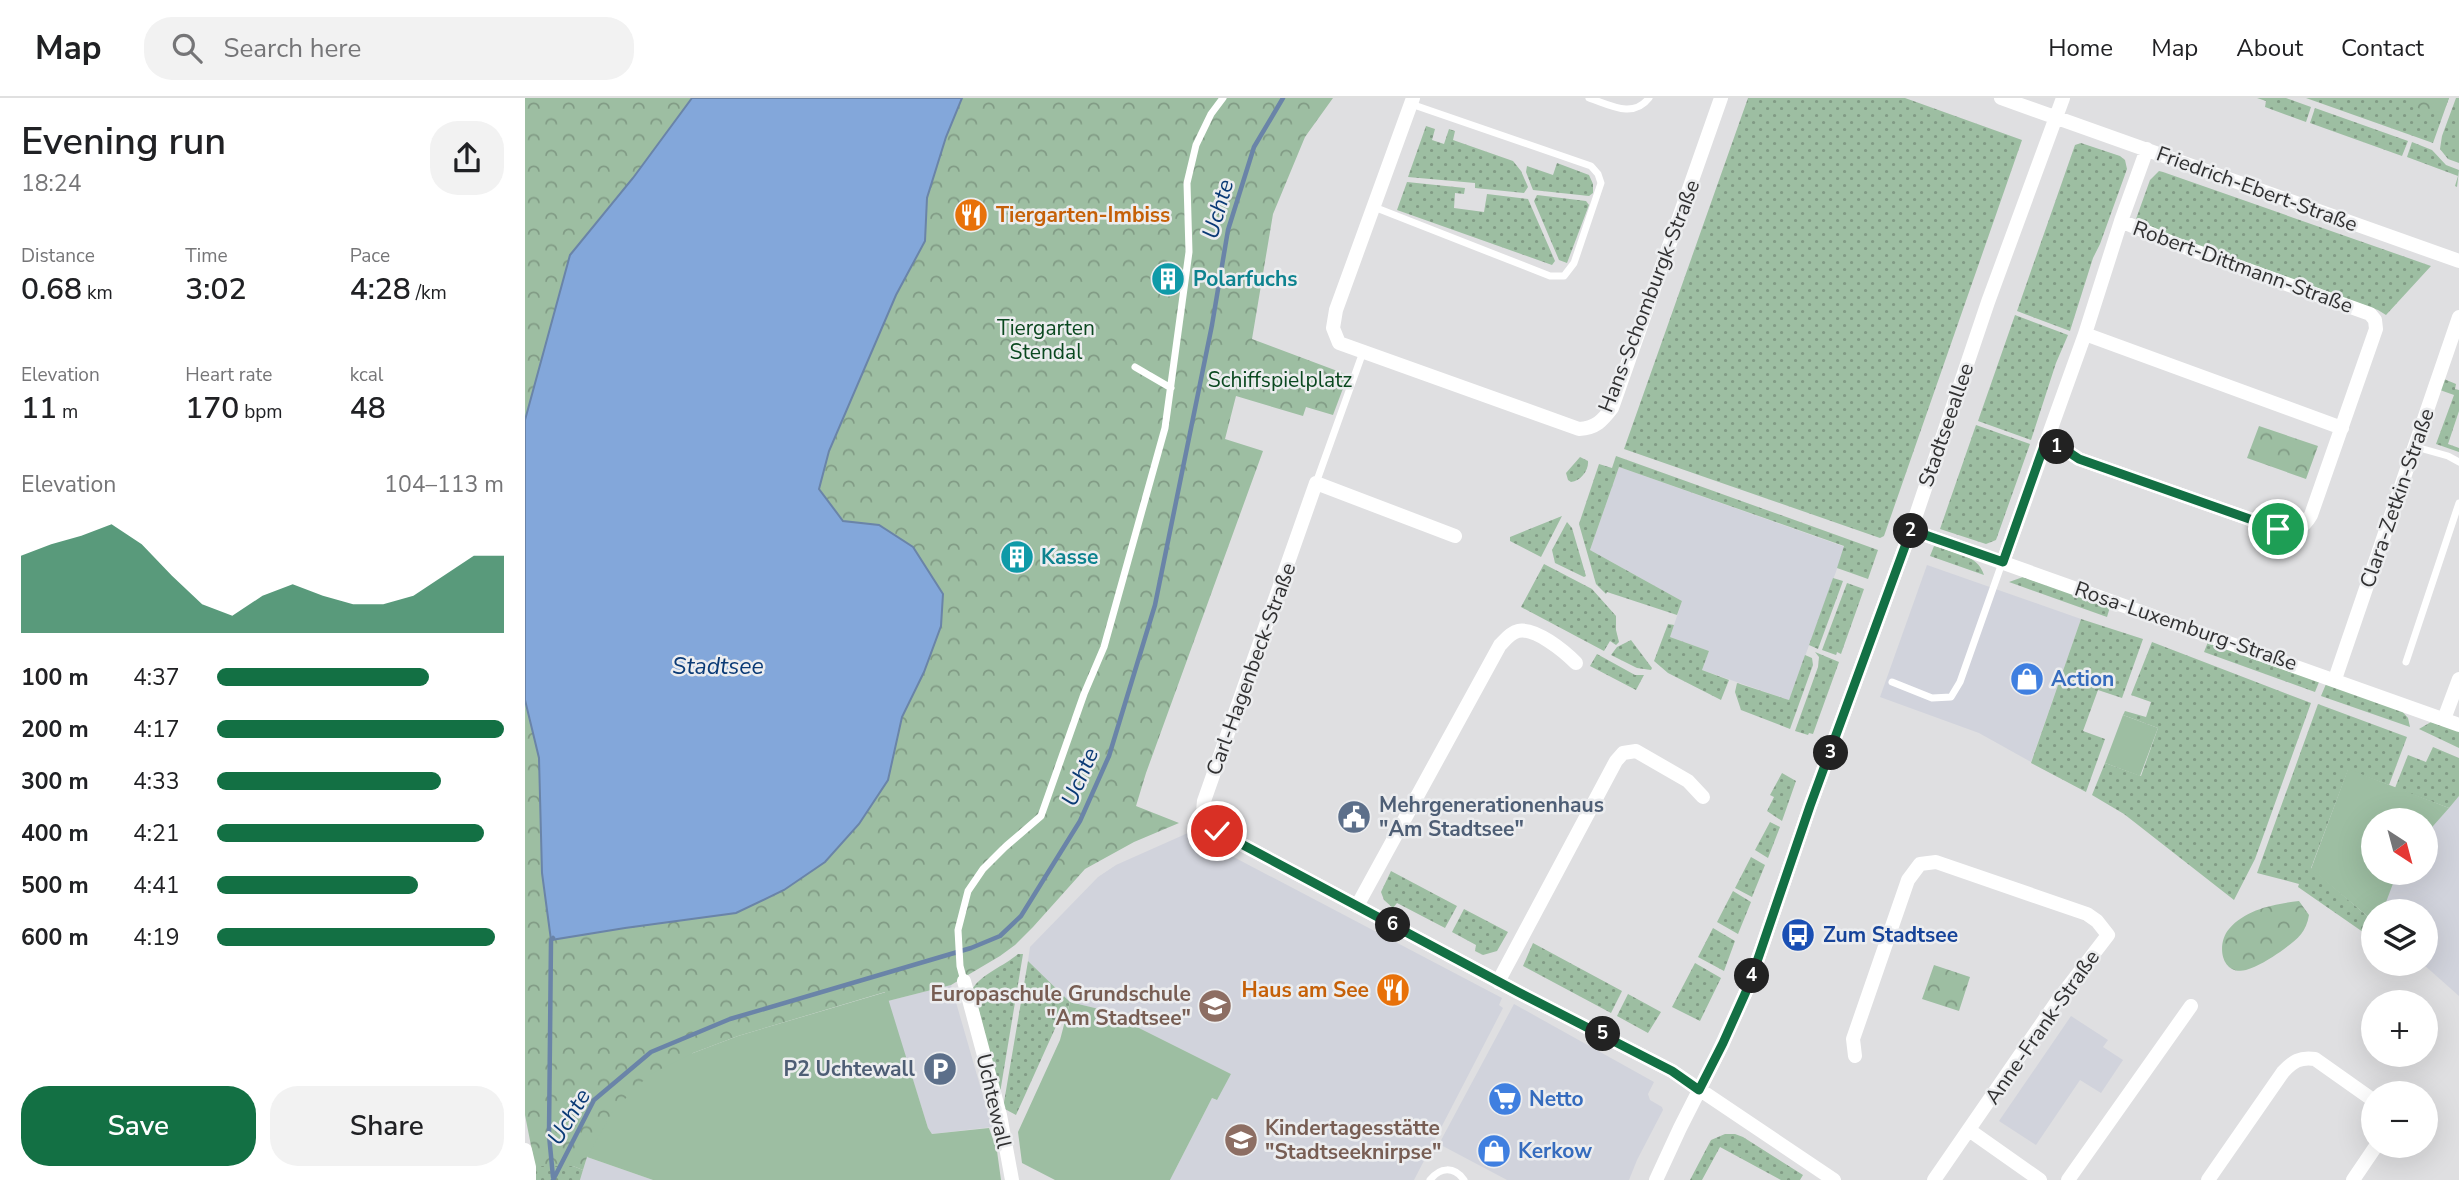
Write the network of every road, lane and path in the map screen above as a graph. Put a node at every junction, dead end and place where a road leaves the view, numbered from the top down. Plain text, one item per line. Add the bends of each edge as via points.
1 (1223, 98) edge
2 (1589, 98) edge
3 (1649, 98) edge
4 (1721, 98) edge
5 (2001, 98) edge
6 (2063, 98) edge
7 (1412, 101) edge
8 (2055, 117) junction
9 (2147, 149) junction
10 (1374, 207) junction
11 (2121, 221) junction
12 (2459, 261) edge
13 (2459, 317) edge
14 (2085, 334) junction
15 (1363, 352) junction
16 (1135, 367) dead end
17 (1171, 388) junction
18 (2341, 428) junction
19 (2045, 443) junction
20 (2416, 447) junction
21 (2459, 462) edge
22 (1317, 483) junction
23 (2459, 503) edge
24 (1911, 530) junction
25 (1455, 536) dead end
26 (2003, 562) junction
27 (2406, 662) dead end
28 (1576, 663) dead end
29 (2459, 678) edge
30 (2335, 680) junction
31 (1892, 682) dead end
32 (2444, 719) junction
33 (2459, 725) edge
34 (1703, 797) dead end
35 (1357, 906) junction
36 (964, 981) joint
37 (1498, 982) junction
38 (2191, 1006) dead end
39 (1855, 1056) dead end
40 (1699, 1090) junction
41 (2361, 1092) edge
42 (1969, 1130) junction
43 (525, 1150) edge
44 (2368, 1158) edge
45 (1814, 1174) edge
46 (529, 1180) edge
47 (1011, 1180) edge
48 (1430, 1180) edge
49 (1464, 1180) edge
50 (1656, 1180) edge
51 (1834, 1180) edge
52 (1934, 1180) edge
53 (2040, 1180) edge
54 (2068, 1180) edge
55 (2208, 1180) edge
56 (2353, 1180) edge

1 - 17 lane via 1196,145 1187,183 1189,252
2 - 3 lane via 1633,111
4 - 15 street, Hans-Schomburgk-Straße via 1612,408 1601,422 1579,429
5 - 8 street, Friedrich-Ebert-Straße
6 - 8 street, Stadtseeallee
7 - 10 street, Hans-Schomburgk-Straße
7 - 10 lane via 1591,166 1601,183 1574,263 1564,276 1550,276
8 - 9 street, Friedrich-Ebert-Straße
8 - 24 street, Stadtseeallee
9 - 11 street, Robert-Dittmann-Straße
9 - 12 street, Friedrich-Ebert-Straße
10 - 15 street, Hans-Schomburgk-Straße via 1333,328 1339,343
11 - 14 street, Robert-Dittmann-Straße
11 - 18 street, Robert-Dittmann-Straße via 2369,314 2376,329
13 - 20 street, Clara-Zetkin-Straße
14 - 18 street
14 - 19 street, Robert-Dittmann-Straße
15 - 22 lane
16 - 17 lane
17 - 36 lane via 1165,428 1104,647 1041,816 983,869 968,891 958,930
18 - 19 street, Robert-Dittmann-Straße via 2311,515 2303,527 2288,531
19 - 26 street, Robert-Dittmann-Straße
20 - 21 lane
20 - 30 street, Clara-Zetkin-Straße
22 - 25 street
22 - 35 street, Carl-Hagenbeck-Straße via 1202,815 1217,831
23 - 27 lane
24 - 26 street, Rosa-Luxemburg-Straße
24 - 40 street, Stadtseeallee via 1749,985
26 - 30 street, Rosa-Luxemburg-Straße
26 - 31 lane via 1961,682 1951,696 1932,698
28 - 35 street via 1563,650 1530,632 1518,631 1500,645
29 - 32 street
30 - 32 street, Rosa-Luxemburg-Straße
32 - 33 street, Rosa-Luxemburg-Straße
34 - 37 street via 1688,781 1636,751 1623,753
35 - 37 street, Carl-Hagenbeck-Straße
36 - 47 street, Uchtewall via 1000,1115
37 - 40 street, Carl-Hagenbeck-Straße via 1672,1071
38 - 54 street
39 - 42 street, Anne-Frank-Straße via 1853,1039 1908,880 1920,864 1936,862 2087,914 2108,935
40 - 45 street, Carl-Hagenbeck-Straße
40 - 50 street, Stadtseeallee
41 - 55 street via 2315,1059 2293,1062
42 - 52 street, Anne-Frank-Straße
42 - 53 street
43 - 46 street
44 - 56 street
45 - 51 street, Carl-Hagenbeck-Straße
48 - 49 lane via 1449,1169

